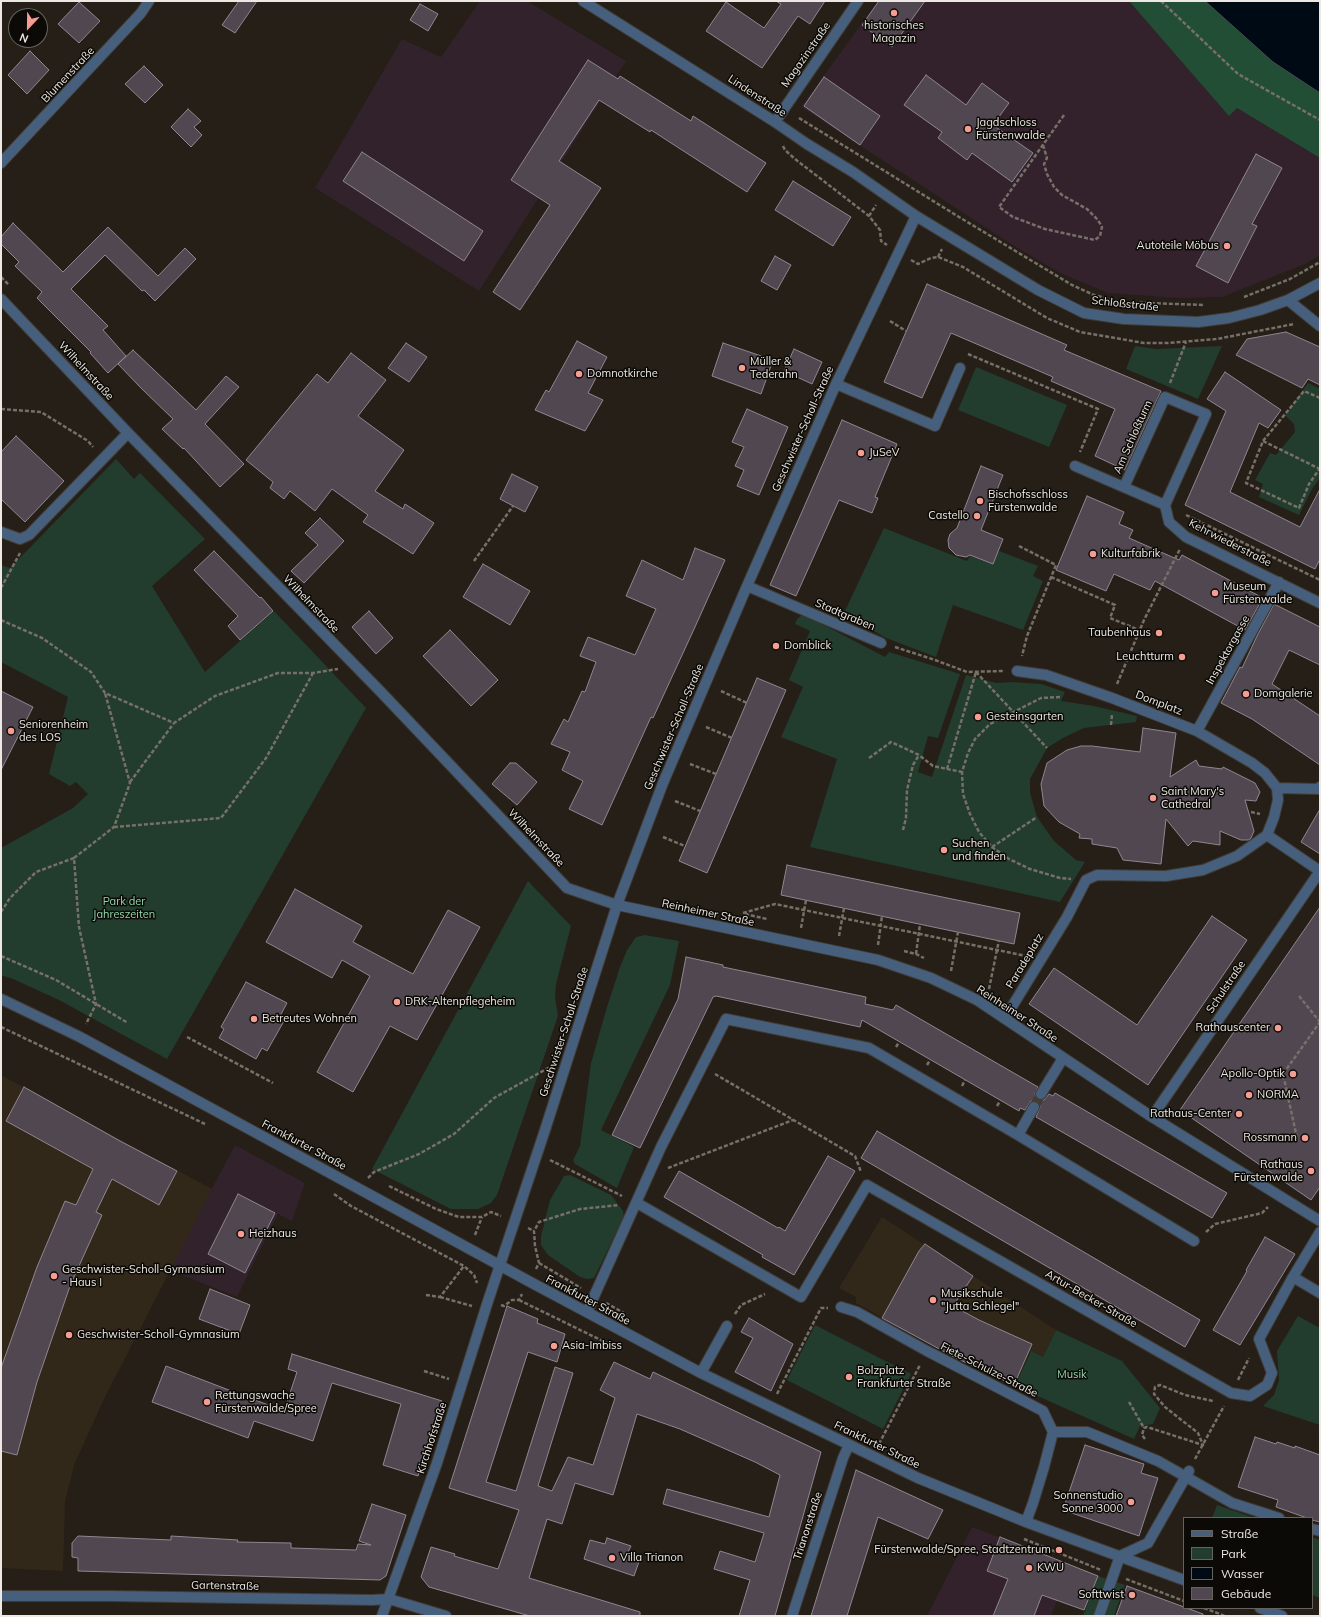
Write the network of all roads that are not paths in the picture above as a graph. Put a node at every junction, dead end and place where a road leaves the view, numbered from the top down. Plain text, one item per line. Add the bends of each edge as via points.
1 (149, 1) edge
2 (582, 1) edge
3 (858, 1) edge
4 (775, 122) junction
5 (1, 163) edge
6 (916, 216) junction
7 (1320, 283) edge
8 (1, 299) edge
9 (1288, 300) junction
10 (1320, 326) edge
11 (960, 368) road end
12 (836, 384) junction
13 (128, 433) junction
14 (1075, 466) road end
15 (1124, 487) junction
16 (1164, 505) junction
17 (1, 532) edge
18 (1279, 582) junction
19 (747, 586) junction
20 (1320, 603) edge
21 (881, 643) road end
22 (1017, 671) road end
23 (1198, 731) junction
24 (1277, 788) junction
25 (1319, 788) edge
26 (1267, 835) junction
27 (1320, 871) edge
28 (617, 906) junction
29 (1, 999) edge
30 (1005, 1018) junction
31 (1063, 1058) junction
32 (1041, 1094) tunnel mouth
33 (1034, 1107) tunnel mouth
34 (1152, 1117) junction
35 (1018, 1135) junction
36 (637, 1203) junction
37 (1320, 1221) edge
38 (1320, 1232) edge
39 (1194, 1241) road end
40 (499, 1265) junction
41 (1293, 1277) junction
42 (1320, 1293) edge
43 (841, 1307) road end
44 (587, 1312) junction
45 (727, 1326) road end
46 (701, 1373) junction
47 (1052, 1432) junction
48 (849, 1445) junction
49 (1187, 1474) junction
50 (1276, 1517) edge
51 (1026, 1522) junction
52 (1120, 1556) junction
53 (1183, 1580) edge
54 (1, 1596) edge
55 (389, 1599) junction
56 (1263, 1609) edge
57 (382, 1616) edge
58 (446, 1616) edge
59 (792, 1616) edge
60 (1099, 1616) edge
61 (1282, 1616) edge

1 - 5 street, Blumenstraße via 141,14
2 - 4 street, Lindenstraße
3 - 4 street, Magazinstraße
4 - 6 street, Lindenstraße
6 - 9 street, Schloßstraße via 1038,290 1084,313 1124,319 1198,322 1229,318
6 - 12 street, Geschwister-Scholl-Straße
7 - 9 street, Schloßstraße
8 - 13 street, Wilhelmstraße
9 - 10 street
11 - 12 street via 936,426
12 - 19 street, Geschwister-Scholl-Straße
13 - 17 street via 29,535 20,539
13 - 28 street, Wilhelmstraße via 568,888
14 - 15 street
15 - 16 street
15 - 16 street, Am Schloßturm via 1165,397 1206,414
16 - 18 street, Kehrwiederstraße via 1169,522 1186,536
18 - 20 street, Kehrwiederstraße
18 - 23 street, Inspektorgasse
19 - 21 street, Stadtgraben
19 - 28 street, Geschwister-Scholl-Straße via 663,783
22 - 23 street, Domplatz via 1046,675
23 - 24 street, Domplatz via 1252,763
24 - 25 street
24 - 26 street via 1278,800
26 - 27 street
26 - 30 street, Paradeplatz via 1237,856 1203,870 1166,876 1097,875 1086,880 1067,917
27 - 34 street, Schulstraße
28 - 30 street, Reinheimer Straße via 878,960 931,978 977,1000
28 - 40 street, Geschwister-Scholl-Straße
29 - 40 street, Frankfurter Straße via 80,1037
30 - 31 street, Reinheimer Straße
31 - 32 street
31 - 34 street, Reinheimer Straße
33 - 35 street
34 - 37 street, Reinheimer Straße
35 - 36 street via 869,1048 726,1019 701,1066
35 - 39 street
36 - 41 street, Artur-Becker-Straße via 801,1297 867,1185 1231,1393 1250,1396 1268,1385 1272,1373 1259,1339
36 - 44 street
38 - 41 street
40 - 44 street, Frankfurter Straße
40 - 55 street, Kirchhofstraße via 436,1463
41 - 42 street
43 - 47 street, Fiete-Schulze-Straße via 857,1312 927,1351 1044,1410
44 - 46 street, Frankfurter Straße
45 - 46 street
46 - 48 street, Frankfurter Straße
47 - 49 street via 1087,1432
47 - 51 street via 1036,1496
48 - 51 street, Frankfurter Straße via 918,1478
48 - 59 street, Trianonstraße
49 - 50 street via 1232,1503
49 - 52 street via 1148,1543
51 - 52 street, Frankfurter Straße
52 - 53 street, Frankfurter Straße
52 - 60 street
54 - 55 street, Gartenstraße
55 - 57 street, Kirchhofstraße
55 - 58 street, Gartenstraße
56 - 61 street

